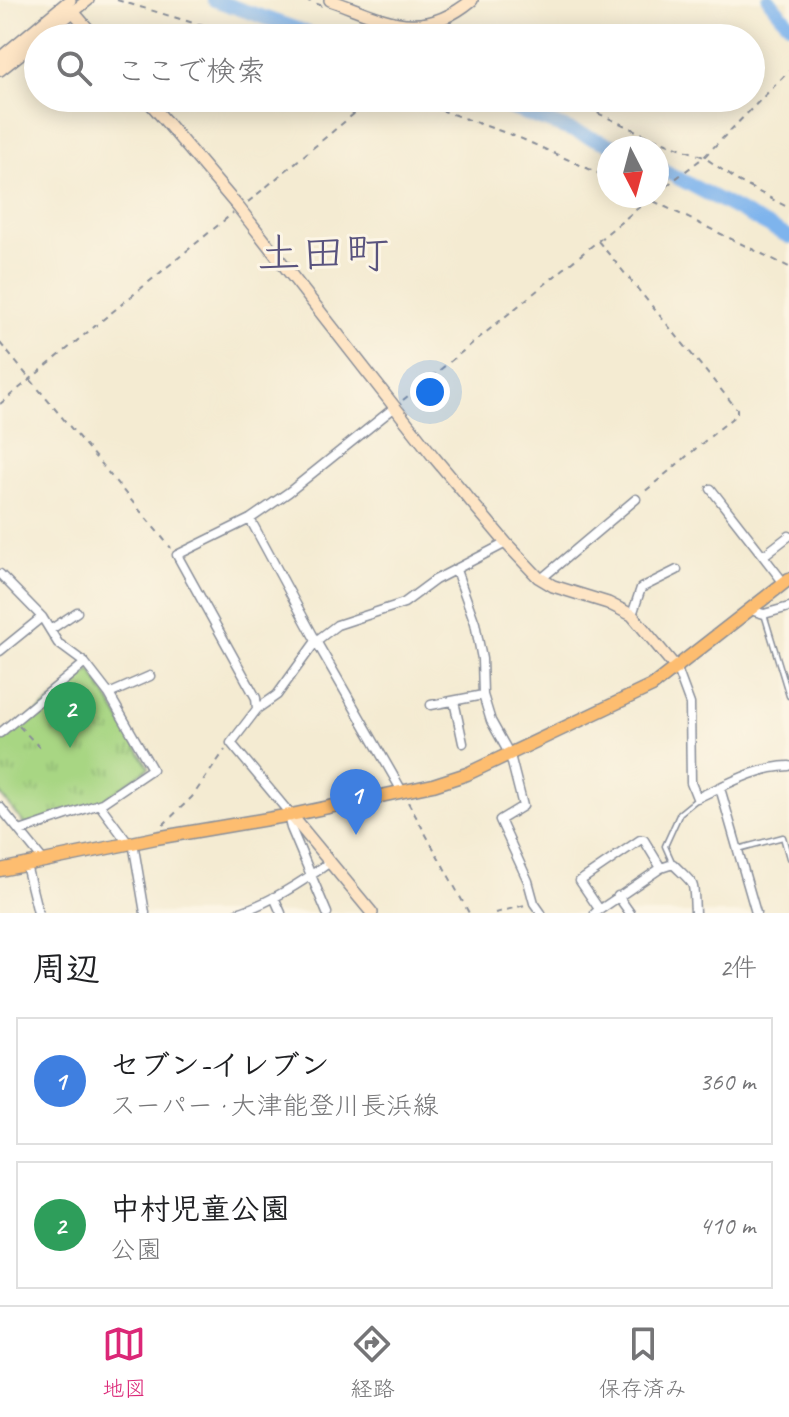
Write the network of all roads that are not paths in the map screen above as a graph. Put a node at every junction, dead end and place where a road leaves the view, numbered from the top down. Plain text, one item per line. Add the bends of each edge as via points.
1 (88, 0) edge
2 (330, 0) edge
3 (472, 0) edge
4 (344, 2) edge
5 (70, 5) edge
6 (45, 24) edge
7 (53, 24) edge
8 (85, 24) edge
9 (403, 24) edge
10 (422, 24) edge
11 (24, 40) edge
12 (24, 51) edge
13 (0, 58) edge
14 (0, 70) edge
15 (158, 112) edge
16 (395, 407) junction
17 (711, 489) dead end
18 (636, 499) road end
19 (250, 519) junction
20 (789, 536) edge
21 (506, 543) junction
22 (763, 556) junction
23 (456, 570) junction
24 (677, 570) dead end
25 (0, 574) edge
26 (541, 579) junction
27 (786, 581) edge
28 (789, 607) edge
29 (750, 610) junction
30 (77, 612) dead end
31 (764, 614) junction
32 (632, 615) junction
33 (42, 617) junction
34 (50, 630) junction
35 (316, 641) junction
36 (0, 651) edge
37 (85, 663) junction
38 (677, 669) junction
39 (150, 676) dead end
40 (109, 694) junction
41 (483, 695) junction
42 (789, 696) edge
43 (454, 701) junction
44 (431, 705) dead end
45 (257, 709) junction
46 (0, 733) edge
47 (463, 743) dead end
48 (510, 755) junction
49 (789, 766) edge
50 (720, 788) junction
51 (402, 791) junction
52 (697, 798) junction
53 (99, 804) junction
54 (1, 811) edge
55 (291, 815) junction
56 (20, 831) junction
57 (130, 843) junction
58 (738, 849) junction
59 (789, 858) edge
60 (43, 860) junction
61 (330, 862) junction
62 (673, 864) junction
63 (661, 868) junction
64 (27, 869) dead end
65 (0, 870) edge
66 (311, 876) junction
67 (618, 896) junction
68 (274, 897) junction
69 (597, 911) edge
70 (38, 913) edge
71 (145, 913) edge
72 (237, 913) edge
73 (281, 913) edge
74 (327, 913) edge
75 (372, 913) edge
76 (541, 913) edge
77 (630, 913) edge
78 (695, 913) edge
79 (756, 913) edge

1 - 5 street
2 - 4 street
3 - 10 street via 444,19
4 - 9 street
5 - 6 street
5 - 7 street
5 - 8 street
11 - 13 street
12 - 14 street
15 - 16 street
16 - 19 street
16 - 21 street
17 - 22 street
18 - 26 street
19 - 35 street
19 - 45 street via 177,555 256,698
20 - 22 street
21 - 23 street
21 - 26 street
22 - 27 street
23 - 35 street via 404,603 337,625
23 - 41 street via 475,623
24 - 32 street via 641,588
25 - 33 street
26 - 32 street
27 - 29 main road
28 - 31 street
29 - 31 street
29 - 38 main road
30 - 34 street
31 - 42 lane
32 - 38 street
33 - 34 street
33 - 36 street
34 - 37 street
35 - 45 street via 277,695
35 - 51 street
37 - 40 street
37 - 46 street
38 - 48 main road via 628,700
38 - 52 street via 690,704 691,783
39 - 40 street
40 - 53 street via 152,769
41 - 43 street
41 - 48 street
43 - 44 street
43 - 47 street
45 - 55 street via 231,743
48 - 51 main road via 467,774
48 - 76 street via 523,806 500,820
49 - 50 street via 775,766
50 - 52 street
50 - 58 street
51 - 55 main road
52 - 62 lane via 680,813 665,846
53 - 56 street
53 - 57 street
54 - 56 street
55 - 57 main road
55 - 61 street
55 - 66 street via 291,828
56 - 60 street
57 - 60 main road
57 - 71 street
58 - 59 lane via 783,837
58 - 79 street
60 - 65 main road
61 - 66 street
61 - 75 street
62 - 63 street
62 - 78 street via 691,878
63 - 67 street
63 - 69 street via 640,840 580,881
64 - 70 street
66 - 68 street
66 - 74 street
67 - 69 street
67 - 77 street
68 - 72 street
68 - 73 street

